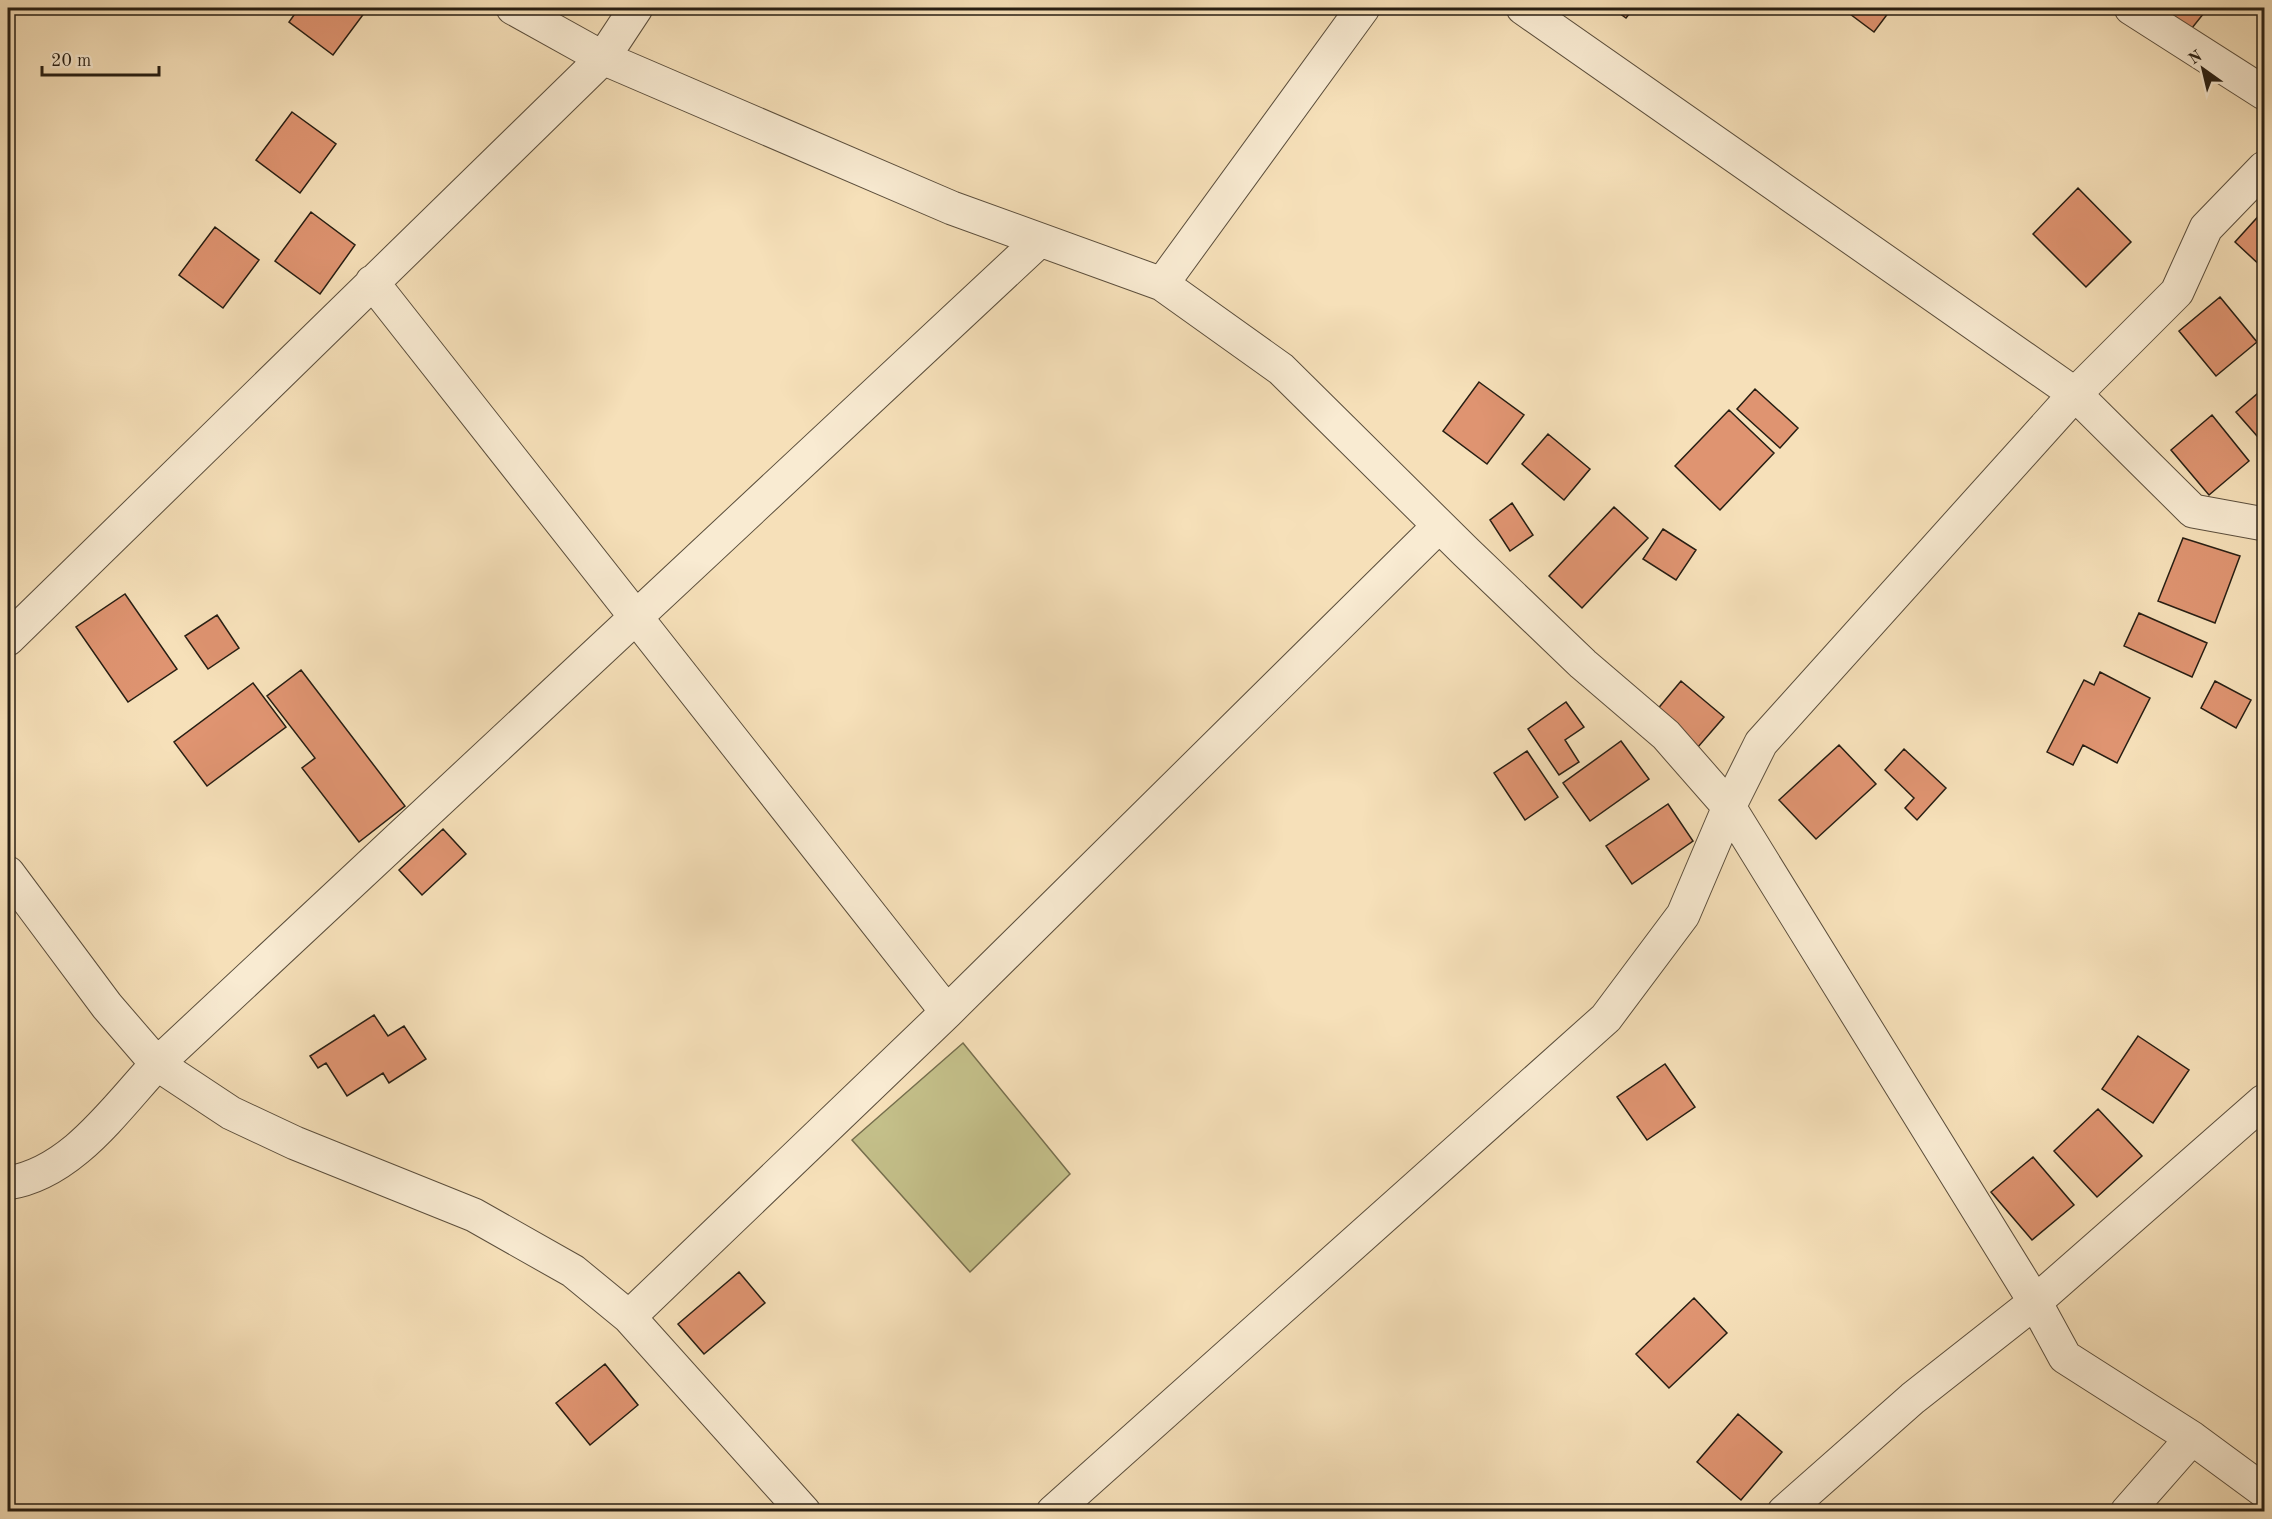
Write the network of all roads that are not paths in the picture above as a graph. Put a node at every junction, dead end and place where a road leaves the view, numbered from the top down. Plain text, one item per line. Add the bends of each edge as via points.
1 (513, 8) edge
2 (636, 8) edge
3 (1364, 8) edge
4 (1523, 8) edge
5 (2131, 8) edge
6 (603, 58) junction
7 (2265, 93) edge
8 (2265, 168) edge
9 (1040, 240) junction
10 (372, 282) junction
11 (1162, 284) junction
12 (2075, 394) junction
13 (2265, 525) edge
14 (1439, 526) junction
15 (636, 617) junction
16 (8, 639) edge
17 (1729, 807) junction
18 (8, 873) edge
19 (948, 1012) junction
20 (157, 1064) junction
21 (2265, 1101) edge
22 (8, 1183) edge
23 (2035, 1302) junction
24 (629, 1317) junction
25 (2192, 1438) junction
26 (2265, 1491) edge
27 (804, 1512) edge
28 (1053, 1512) edge
29 (1784, 1512) edge
30 (2127, 1512) edge

1 - 6 street
2 - 6 street
3 - 11 street
4 - 12 street
5 - 7 street
6 - 9 street via 952,208
6 - 10 street
8 - 12 street via 2206,228 2176,292
9 - 11 street
9 - 15 street
10 - 15 street
10 - 16 street
11 - 14 street via 1281,369
12 - 13 street via 2193,511
12 - 17 street via 1761,743
14 - 17 street via 1583,664 1666,735
14 - 19 street
15 - 19 street
15 - 20 street
17 - 23 street
17 - 28 street via 1683,915 1606,1018
18 - 20 street via 107,1006
19 - 24 street
20 - 22 street via 72,1154 29,1180
20 - 24 street via 231,1113 304,1147 474,1215 573,1271
21 - 23 street
23 - 25 street via 2065,1357
23 - 29 street via 1913,1398
24 - 27 street
25 - 26 street
25 - 30 street

